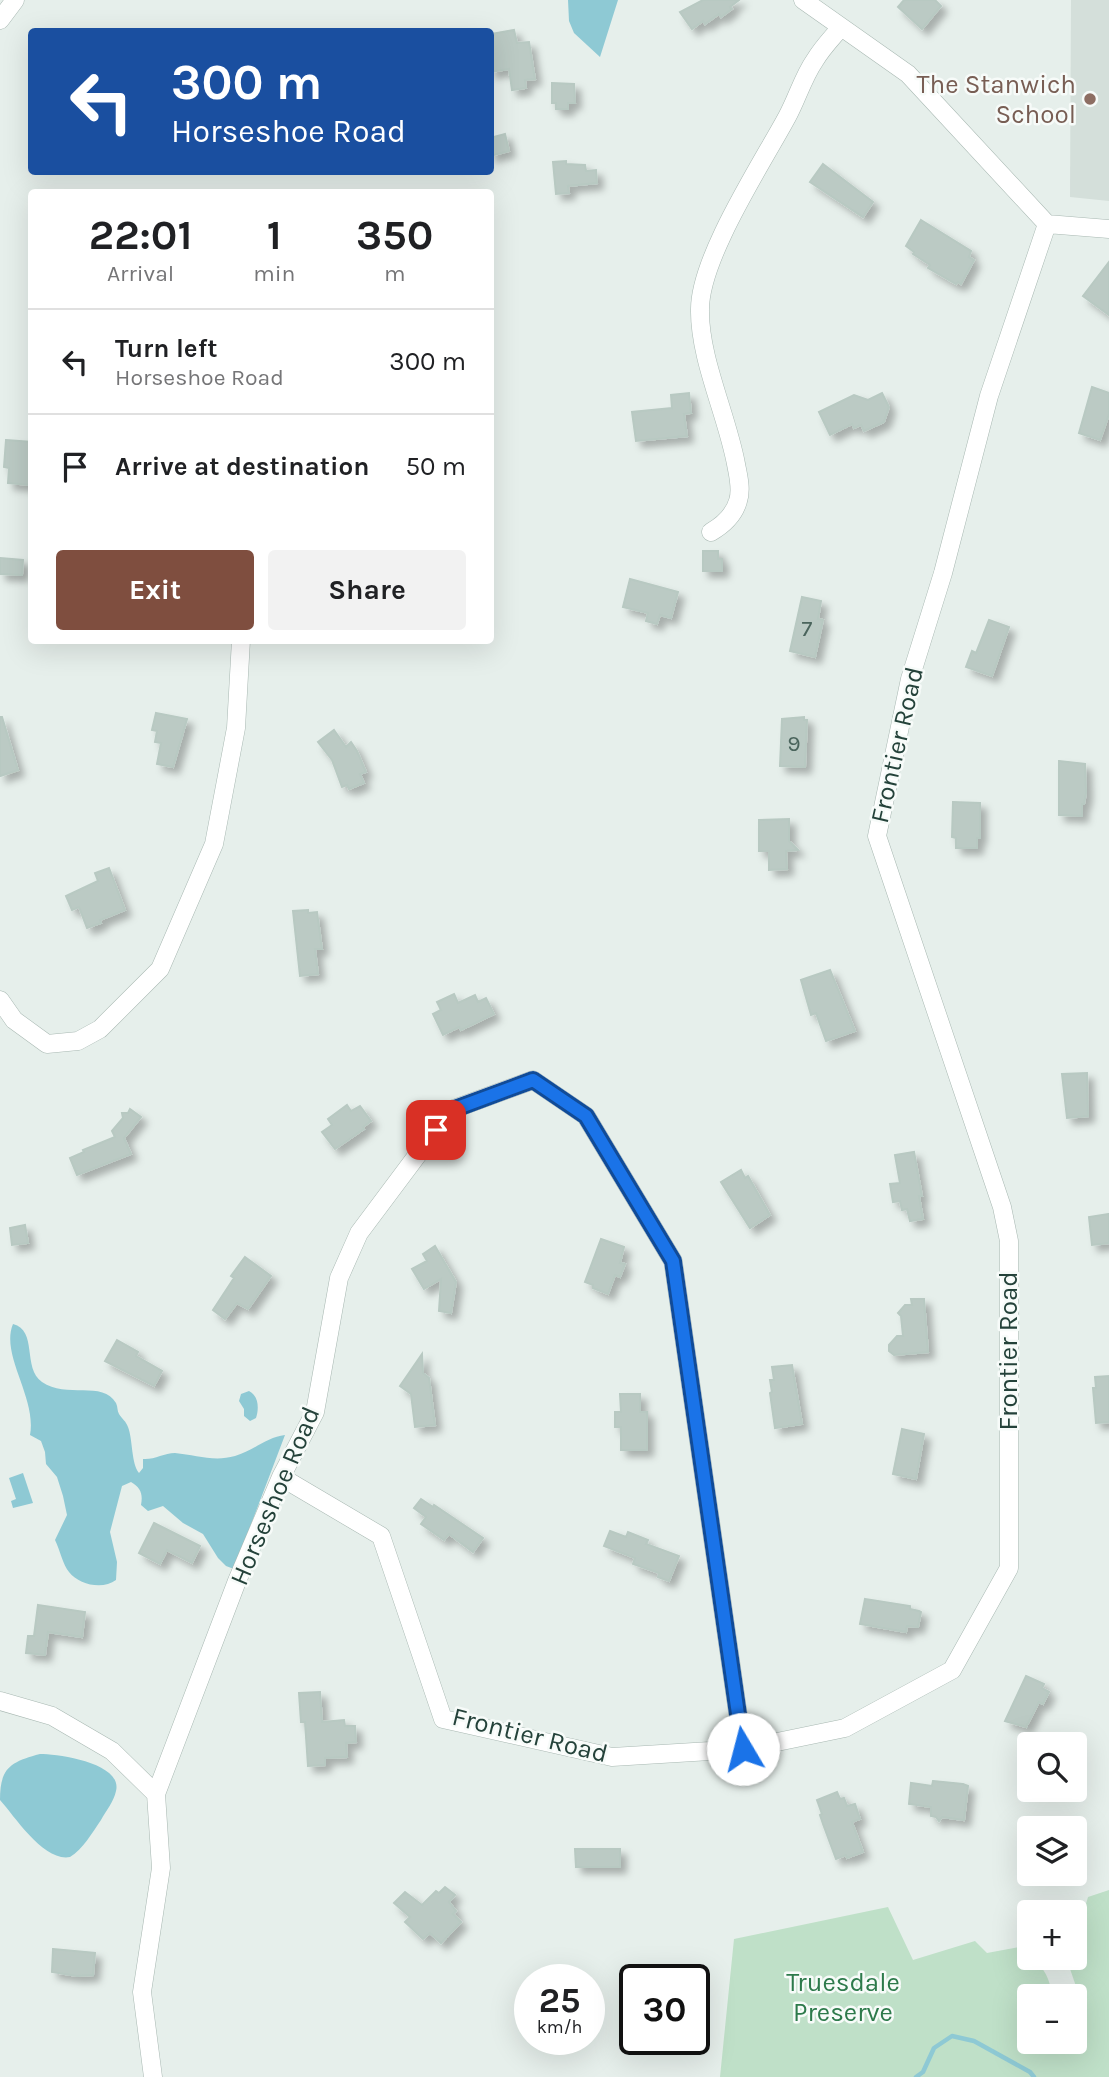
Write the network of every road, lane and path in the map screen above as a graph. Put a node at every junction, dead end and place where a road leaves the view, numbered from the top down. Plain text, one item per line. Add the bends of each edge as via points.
1 (15, 0) edge
2 (803, 0) edge
3 (0, 20) edge
4 (841, 27) junction
5 (1047, 224) junction
6 (1109, 229) edge
7 (711, 532) dead end
8 (241, 644) edge
9 (0, 1000) edge
10 (281, 1477) junction
11 (0, 1701) edge
12 (743, 1749) junction
13 (156, 1794) junction
14 (153, 2077) edge

1 - 3 street
2 - 4 street
4 - 5 street via 908,74
4 - 7 street via 814,61 723,234 702,286 699,311 707,355 739,480 734,509 723,525
5 - 6 street
5 - 12 street, Frontier Road via 989,396 943,573 909,679 877,836 1002,1207 1009,1241 1009,1568 952,1670 845,1728
8 - 9 street via 236,728 214,844 160,969 100,1029 78,1041 47,1044 15,1020
10 - 12 street, Frontier Road via 381,1536 443,1719 612,1757
10 - 12 street, Horseshoe Road via 315,1412 340,1278 359,1233 452,1110 533,1080 586,1116 673,1261
10 - 13 street, Horseshoe Road
11 - 13 street via 62,1721 112,1751
13 - 14 street via 161,1868 142,1992

